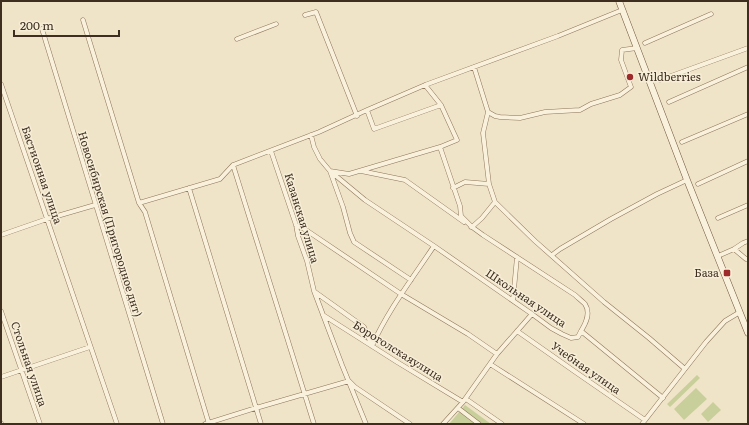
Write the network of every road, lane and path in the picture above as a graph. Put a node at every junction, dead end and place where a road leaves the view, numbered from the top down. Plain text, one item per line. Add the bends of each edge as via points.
1 (618, 1) edge
2 (622, 10) junction
3 (711, 14) dead end
4 (305, 15) dead end
5 (82, 20) dead end
6 (276, 24) dead end
7 (42, 29) dead end
8 (237, 39) dead end
9 (645, 43) dead end
10 (637, 48) junction
11 (748, 48) edge
12 (474, 67) junction
13 (748, 67) edge
14 (660, 80) dead end
15 (1, 84) edge
16 (425, 85) junction
17 (669, 102) dead end
18 (441, 105) junction
19 (367, 110) junction
20 (488, 112) junction
21 (748, 114) edge
22 (357, 116) junction
23 (311, 135) junction
24 (682, 142) dead end
25 (440, 147) junction
26 (272, 150) junction
27 (748, 161) edge
28 (233, 165) junction
29 (330, 170) junction
30 (361, 171) junction
31 (687, 180) junction
32 (489, 184) junction
33 (698, 184) dead end
34 (189, 188) junction
35 (453, 188) junction
36 (495, 202) junction
37 (139, 203) junction
38 (95, 205) junction
39 (748, 205) edge
40 (718, 218) dead end
41 (47, 219) junction
42 (296, 225) junction
43 (472, 227) junction
44 (1, 235) edge
45 (748, 241) edge
46 (434, 246) junction
47 (734, 249) junction
48 (552, 255) junction
49 (718, 256) junction
50 (517, 257) junction
51 (748, 259) edge
52 (411, 280) junction
53 (314, 291) junction
54 (401, 294) junction
55 (513, 300) junction
56 (1, 311) edge
57 (740, 312) junction
58 (532, 314) junction
59 (323, 315) junction
60 (517, 331) junction
61 (581, 331) junction
62 (748, 332) edge
63 (372, 346) junction
64 (90, 347) junction
65 (497, 354) junction
66 (490, 364) junction
67 (685, 369) junction
68 (22, 370) junction
69 (1, 377) edge
70 (349, 381) junction
71 (305, 394) junction
72 (663, 398) junction
73 (464, 400) junction
74 (256, 408) junction
75 (458, 408) junction
76 (645, 420) junction
77 (40, 424) edge
78 (117, 424) edge
79 (162, 424) edge
80 (208, 424) edge
81 (261, 424) edge
82 (314, 424) edge
83 (366, 424) edge
84 (410, 424) edge
85 (443, 424) edge
86 (479, 424) edge
87 (502, 424) edge
88 (584, 424) edge
89 (642, 424) edge

1 - 2 main road
2 - 10 main road
2 - 12 street
3 - 9 street
4 - 22 street via 316,12
5 - 37 street
6 - 8 street
7 - 38 street, Новосибирская (Пригородное днт)
10 - 20 street via 622,50 621,60 631,87 620,95 580,110 544,112 520,118 500,118
10 - 31 main road
11 - 14 street
12 - 16 street
12 - 20 street
13 - 17 street
15 - 41 street, Бастионная улица
16 - 18 street
16 - 19 street
18 - 19 street via 374,129
18 - 25 street via 456,140
19 - 22 street
20 - 32 street via 483,133
21 - 24 street
22 - 23 street
23 - 26 street
23 - 29 street via 320,159
25 - 30 street
25 - 35 street
26 - 28 street
26 - 42 street, Казанская улица
27 - 33 street
28 - 34 street via 220,179
28 - 71 street
29 - 30 street via 349,174
29 - 46 street, Школьная улица via 365,200
29 - 52 street via 354,242
30 - 43 street via 406,180
31 - 48 street via 657,194
31 - 49 main road
32 - 35 street via 465,182
32 - 36 street
34 - 37 street
34 - 74 street
35 - 43 street via 461,216
36 - 43 street
36 - 48 street
37 - 80 street via 145,212
38 - 41 street
38 - 79 street, Новосибирская (Пригородное днт)
39 - 40 street
41 - 44 street
41 - 64 street, Бастионная улица
42 - 53 street, Казанская улица
42 - 54 street
43 - 50 street
45 - 47 street
46 - 52 street
46 - 55 street, Школьная улица
47 - 49 street
47 - 51 street
48 - 67 street
49 - 57 main road
50 - 55 street
50 - 61 street via 586,304 588,319
52 - 54 street
53 - 59 street, Казанская улица
53 - 63 street via 364,327
54 - 63 street via 380,327
54 - 65 street
55 - 58 street, Школьная улица
56 - 68 street, Стольная улица
57 - 62 main road
57 - 67 street via 725,321
58 - 60 street
58 - 61 street, Школьная улица via 551,328 572,338 578,337
59 - 63 street, Бороголскаяулица
59 - 70 street, Казанская улица
60 - 65 street
60 - 76 street, Учебная улица
61 - 72 street
63 - 73 street, Бороголскаяулица
64 - 68 street
64 - 78 street, Бастионная улица
65 - 66 street
66 - 73 street
66 - 88 street
67 - 72 street
68 - 69 street
68 - 77 street, Стольная улица
70 - 71 street
70 - 83 street, Казанская улица
70 - 84 street
71 - 74 street
71 - 82 street
72 - 76 street
73 - 75 street
73 - 87 street, Бороголскаяулица
74 - 80 street
74 - 81 street
75 - 85 street
75 - 86 street
76 - 89 street

